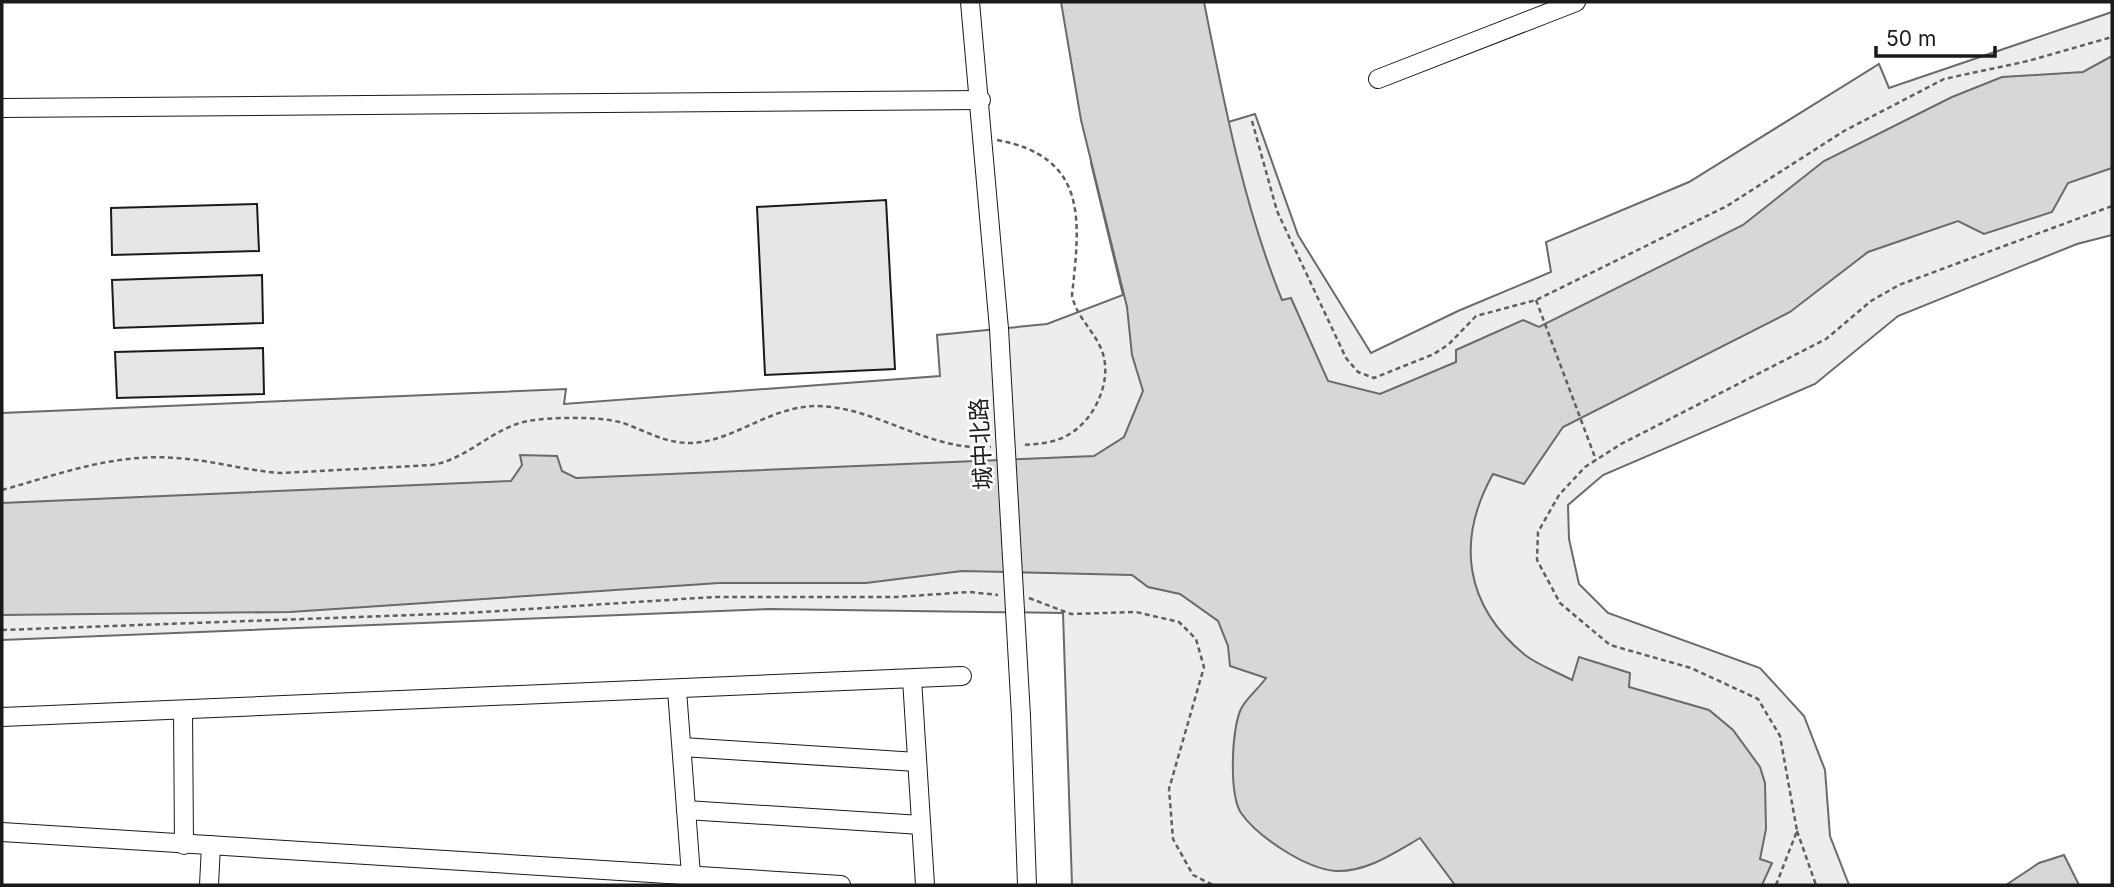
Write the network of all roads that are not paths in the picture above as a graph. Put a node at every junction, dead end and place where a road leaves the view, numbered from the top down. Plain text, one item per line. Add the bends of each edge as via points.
1 (970, 2) edge
2 (1576, 2) edge
3 (1378, 79) dead end
4 (981, 100) junction
5 (2, 108) edge
6 (962, 677) dead end
7 (912, 679) junction
8 (677, 690) junction
9 (183, 710) junction
10 (2, 717) edge
11 (682, 747) junction
12 (917, 762) junction
13 (687, 810) junction
14 (921, 825) junction
15 (2, 832) edge
16 (184, 845) junction
17 (211, 845) junction
18 (691, 874) junction
19 (209, 885) edge
20 (841, 885) edge
21 (925, 885) edge
22 (1027, 885) edge

1 - 4 street, 城中北路
2 - 3 street
4 - 5 street
4 - 22 street, 城中北路, bridge via 999,329
6 - 7 street
7 - 8 street
7 - 12 street
8 - 9 street
8 - 11 street
9 - 10 street
9 - 16 street
11 - 12 street
11 - 13 street
12 - 14 street
13 - 14 street
13 - 18 street
14 - 21 street
15 - 16 street
16 - 17 street
17 - 18 street
17 - 19 street
18 - 20 street

